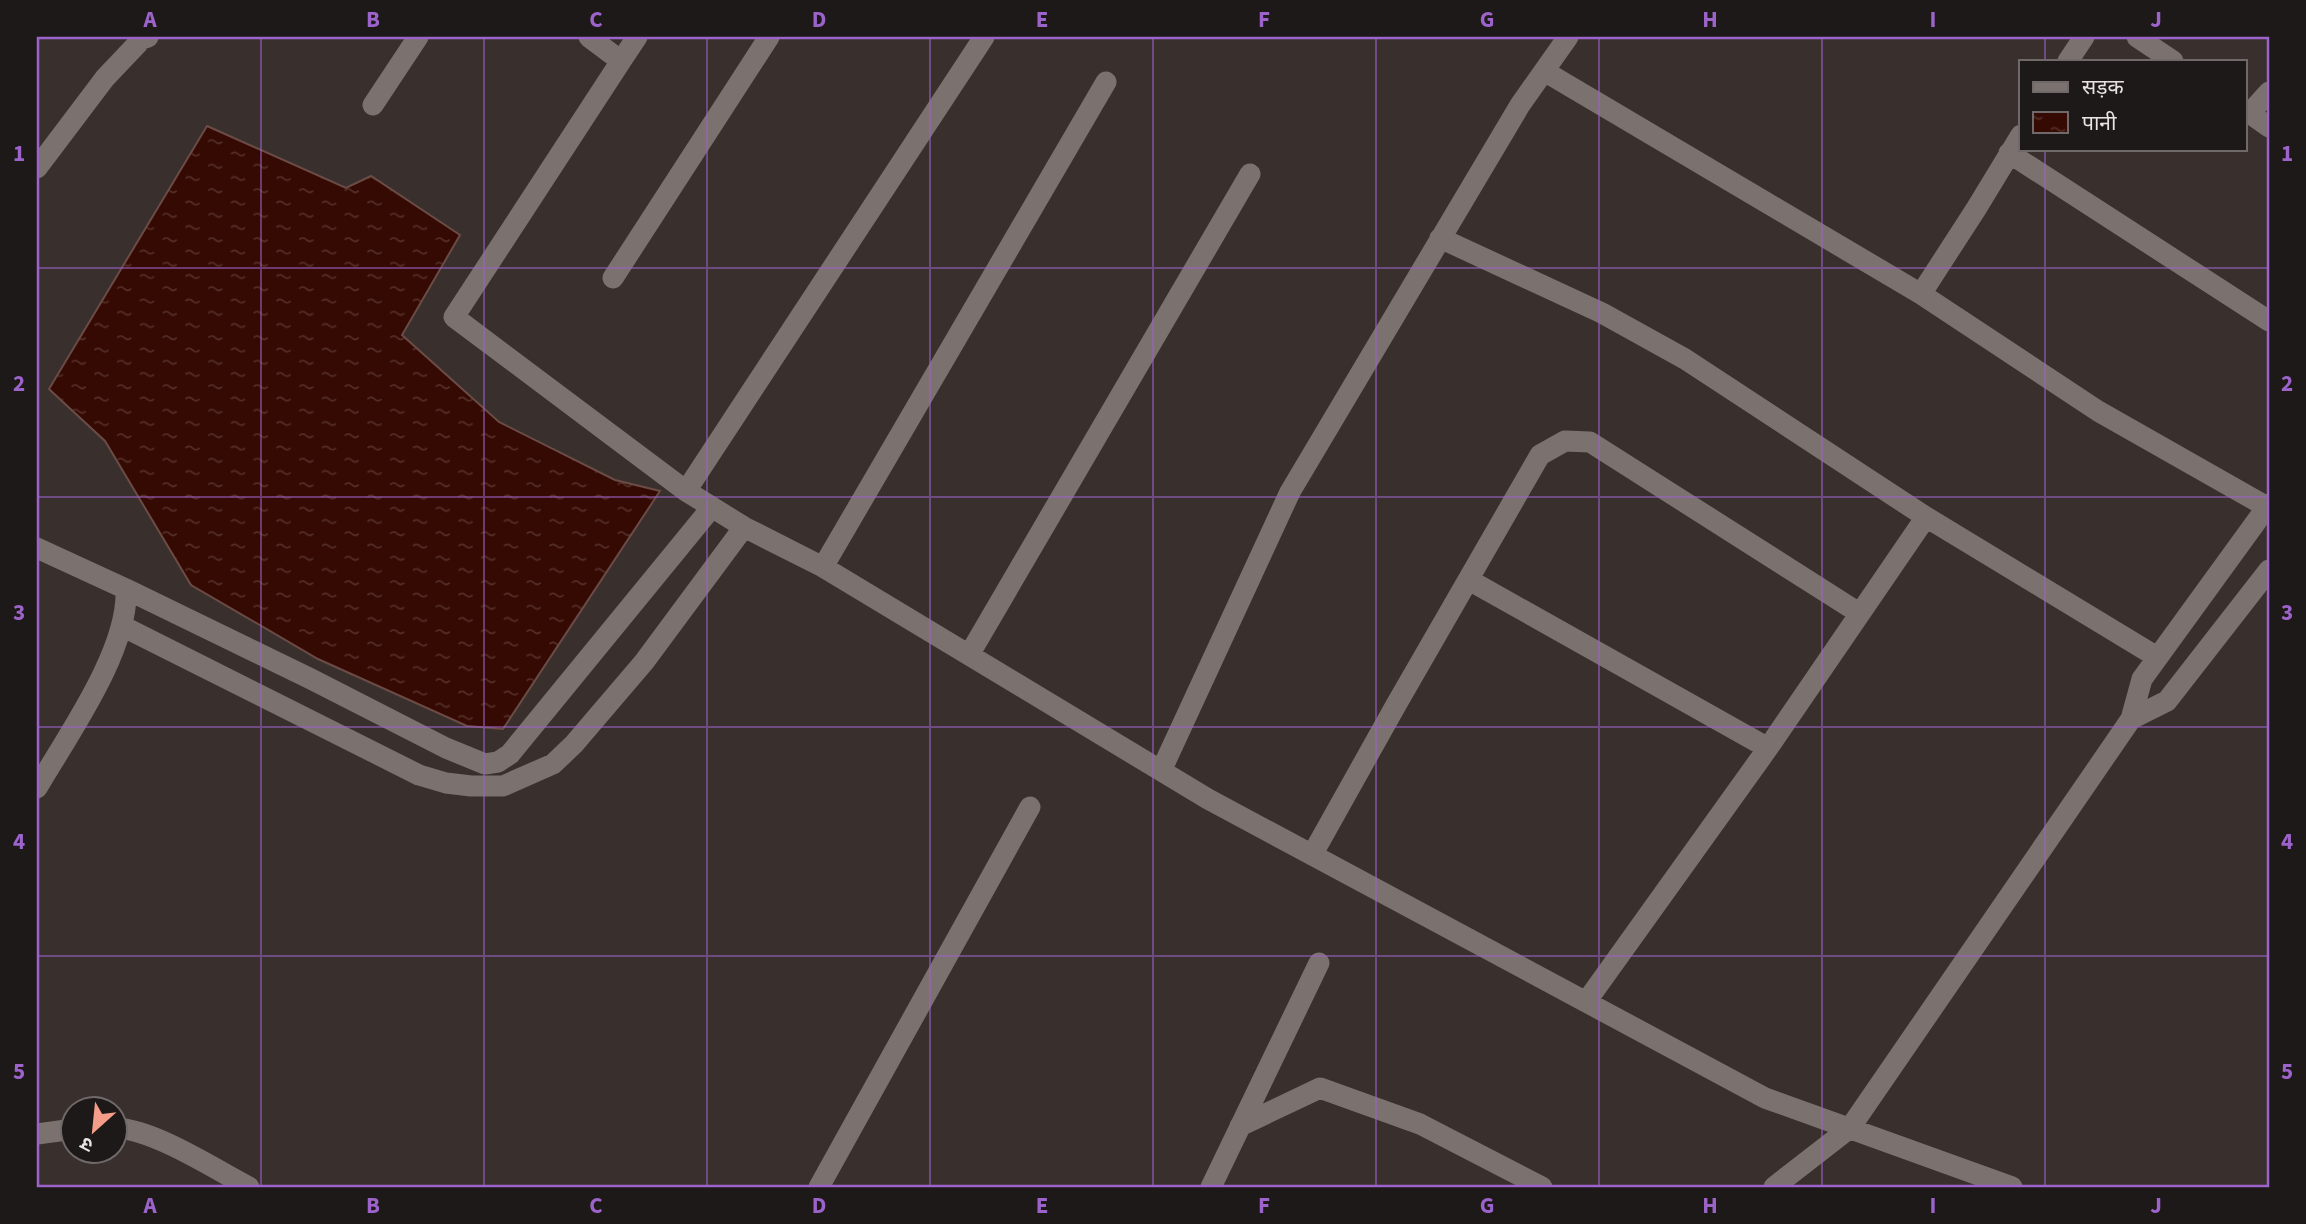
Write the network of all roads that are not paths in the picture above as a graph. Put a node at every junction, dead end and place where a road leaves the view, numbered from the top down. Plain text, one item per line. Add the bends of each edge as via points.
1 (148, 37) edge
2 (418, 37) edge
3 (589, 37) edge
4 (637, 37) edge
5 (984, 37) edge
6 (1568, 37) edge
7 (2084, 37) edge
8 (2137, 37) edge
9 (759, 40) edge
10 (2069, 60) edge
11 (2172, 60) edge
12 (621, 61) junction
13 (1544, 71) junction
14 (1106, 82) dead end
15 (2269, 92) edge
16 (373, 105) dead end
17 (2248, 111) edge
18 (2269, 127) edge
19 (2015, 144) edge
20 (2024, 150) edge
21 (37, 168) edge
22 (1250, 174) dead end
23 (1440, 238) junction
24 (613, 278) dead end
25 (1921, 294) junction
26 (2269, 321) edge
27 (686, 491) junction
28 (2268, 505) edge
29 (712, 507) junction
30 (1926, 517) junction
31 (744, 527) junction
32 (37, 548) edge
33 (823, 567) junction
34 (2269, 570) edge
35 (1469, 580) junction
36 (126, 589) junction
37 (1859, 613) junction
38 (122, 626) junction
39 (969, 655) junction
40 (2157, 657) junction
41 (2131, 719) junction
42 (1768, 748) junction
43 (1161, 771) junction
44 (37, 788) edge
45 (1030, 807) dead end
46 (1312, 855) junction
47 (1319, 963) dead end
48 (1586, 1002) junction
49 (1240, 1126) junction
50 (1850, 1128) junction
51 (60, 1131) edge
52 (130, 1131) edge
53 (37, 1135) edge
54 (249, 1187) edge
55 (819, 1187) edge
56 (1211, 1187) edge
57 (1542, 1187) edge
58 (1774, 1187) edge
59 (2012, 1187) edge

1 - 21 street via 105,78
2 - 16 street
3 - 12 street
4 - 12 street
5 - 27 street
6 - 13 street
7 - 10 street
8 - 11 street
9 - 24 street
12 - 27 street via 454,317
13 - 23 street
13 - 25 street
14 - 33 street
15 - 17 street
17 - 18 street
19 - 25 street
20 - 26 street
22 - 39 street
23 - 30 street via 1602,313 1685,359
23 - 43 street via 1290,492
25 - 28 street via 2098,411
27 - 29 street
28 - 40 street
29 - 31 street
29 - 36 street via 510,754 485,765
30 - 37 street
30 - 40 street
31 - 33 street
31 - 38 street via 644,662 574,744 553,764 503,786 446,783 419,775
32 - 36 street
33 - 39 street
34 - 41 street via 2167,701
35 - 37 street via 1540,455 1565,441 1590,442
35 - 42 street
35 - 46 street
36 - 38 street
37 - 42 street
38 - 44 street via 104,672
39 - 43 street
40 - 41 street via 2142,679
41 - 50 street
42 - 48 street
43 - 46 street
45 - 55 street
46 - 48 street
47 - 49 street
48 - 50 street via 1765,1098
49 - 56 street
49 - 57 street via 1320,1088 1420,1124
50 - 58 street
50 - 59 street
51 - 53 street
52 - 54 street via 167,1144

